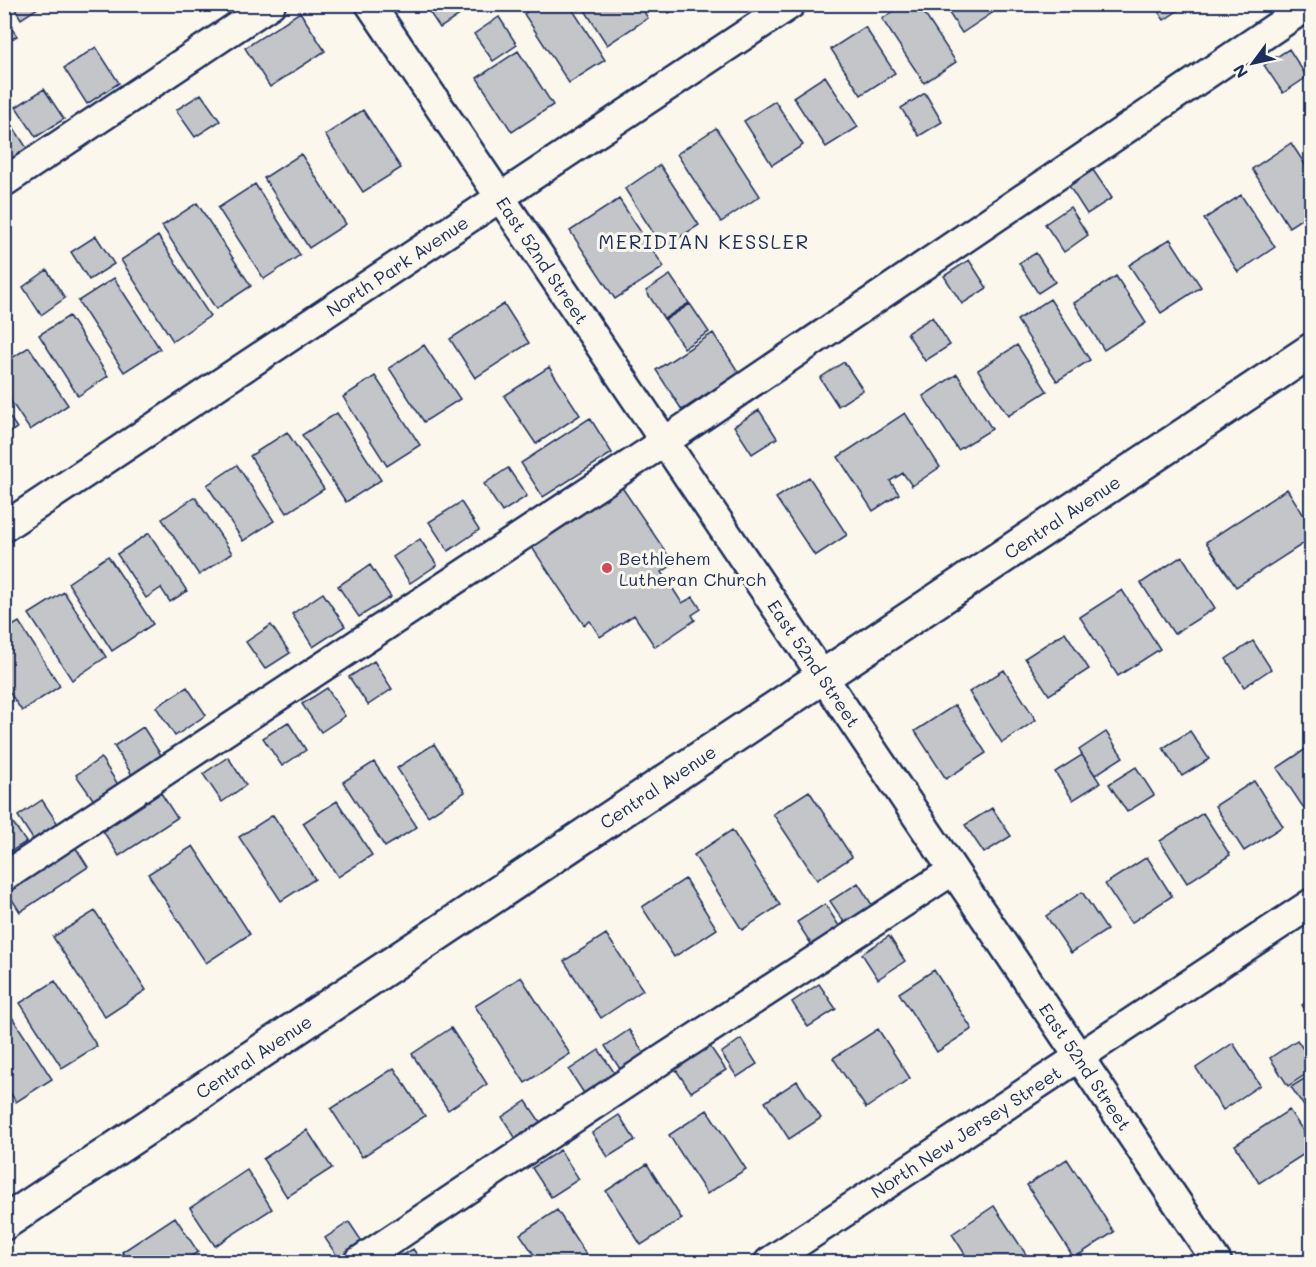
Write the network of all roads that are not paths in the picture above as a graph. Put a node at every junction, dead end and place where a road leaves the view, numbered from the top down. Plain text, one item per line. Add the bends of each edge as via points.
1 (271, 4) edge
2 (370, 4) edge
3 (791, 4) edge
4 (1310, 4) edge
5 (4, 182) edge
6 (500, 198) junction
7 (1311, 350) edge
8 (664, 442) junction
9 (4, 527) edge
10 (822, 679) junction
11 (952, 871) junction
12 (4, 877) edge
13 (1311, 903) edge
14 (1079, 1057) junction
15 (4, 1223) edge
16 (358, 1263) edge
17 (769, 1263) edge
18 (1216, 1263) edge

1 - 5 street
2 - 6 street, East 52nd Street
3 - 6 street, North Park Avenue
4 - 8 street
6 - 8 street, East 52nd Street
6 - 9 street, North Park Avenue
7 - 10 main road, Central Avenue
8 - 10 street, East 52nd Street
8 - 12 street
10 - 11 street, East 52nd Street
10 - 15 main road, Central Avenue
11 - 14 street, East 52nd Street
11 - 16 street
13 - 14 street, North New Jersey Street
14 - 17 street, North New Jersey Street
14 - 18 street, East 52nd Street

